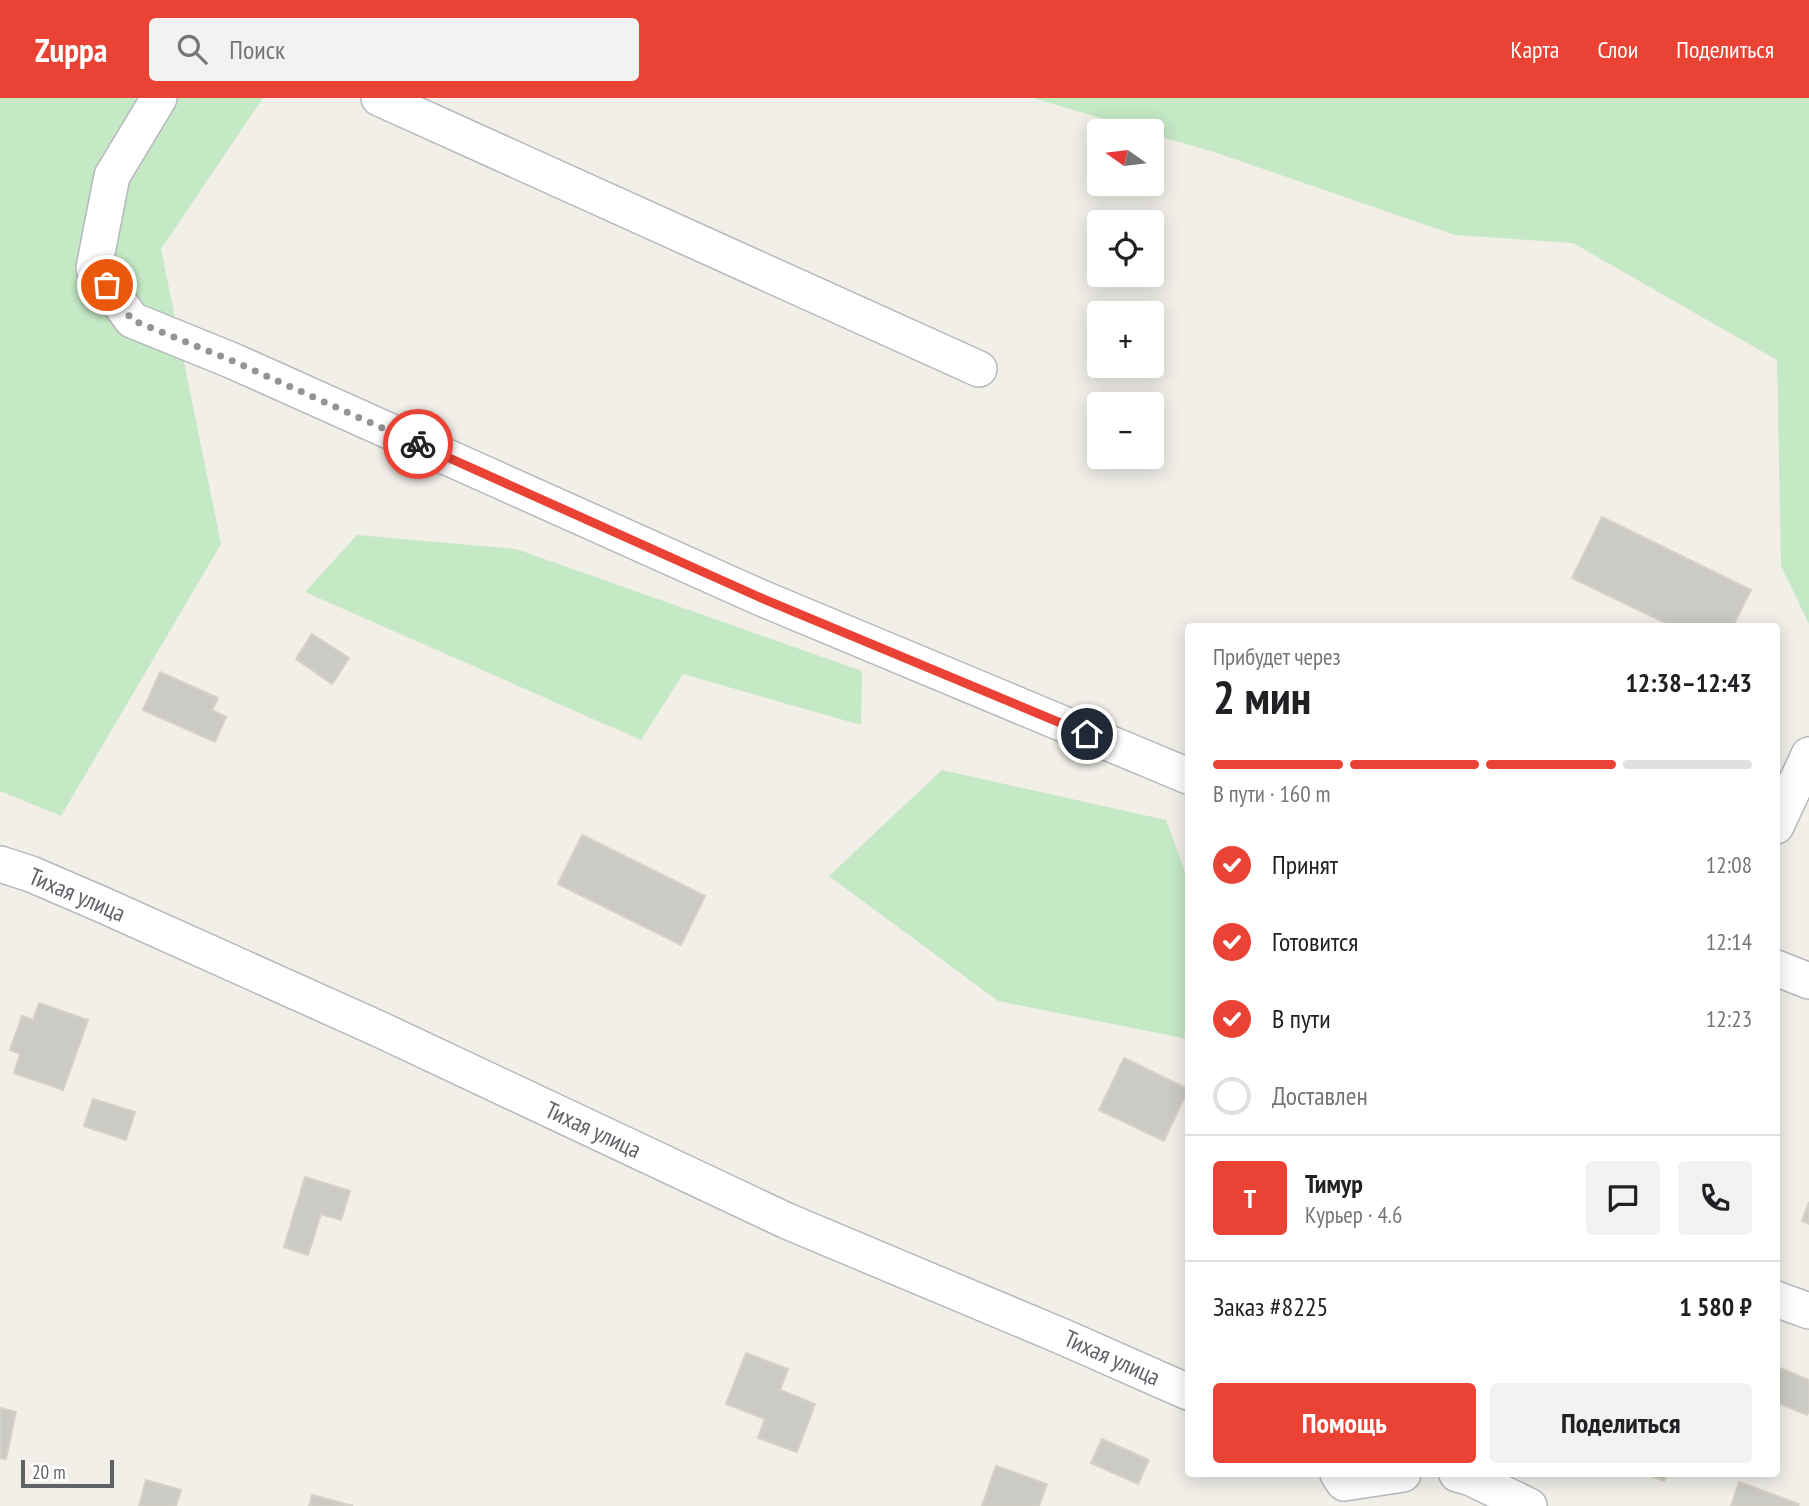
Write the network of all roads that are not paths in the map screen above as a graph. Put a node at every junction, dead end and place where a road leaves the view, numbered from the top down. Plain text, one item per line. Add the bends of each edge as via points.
1 (159, 98) edge
2 (379, 98) edge
3 (979, 369) dead end
4 (1809, 754) edge
5 (1185, 775) edge
6 (1780, 817) edge
7 (0, 864) edge
8 (1780, 970) edge
9 (1809, 981) edge
10 (1780, 1300) edge
11 (1809, 1311) edge
12 (1185, 1391) edge
13 (1390, 1477) edge
14 (1468, 1477) edge
15 (1340, 1488) edge
16 (1529, 1506) edge

1 - 5 street via 112,176 94,268 132,320 759,597
2 - 3 street
4 - 6 street
7 - 12 street, Тихая улица via 32,874 379,1029 787,1221
8 - 9 street
10 - 11 street
13 - 15 street
14 - 16 street

